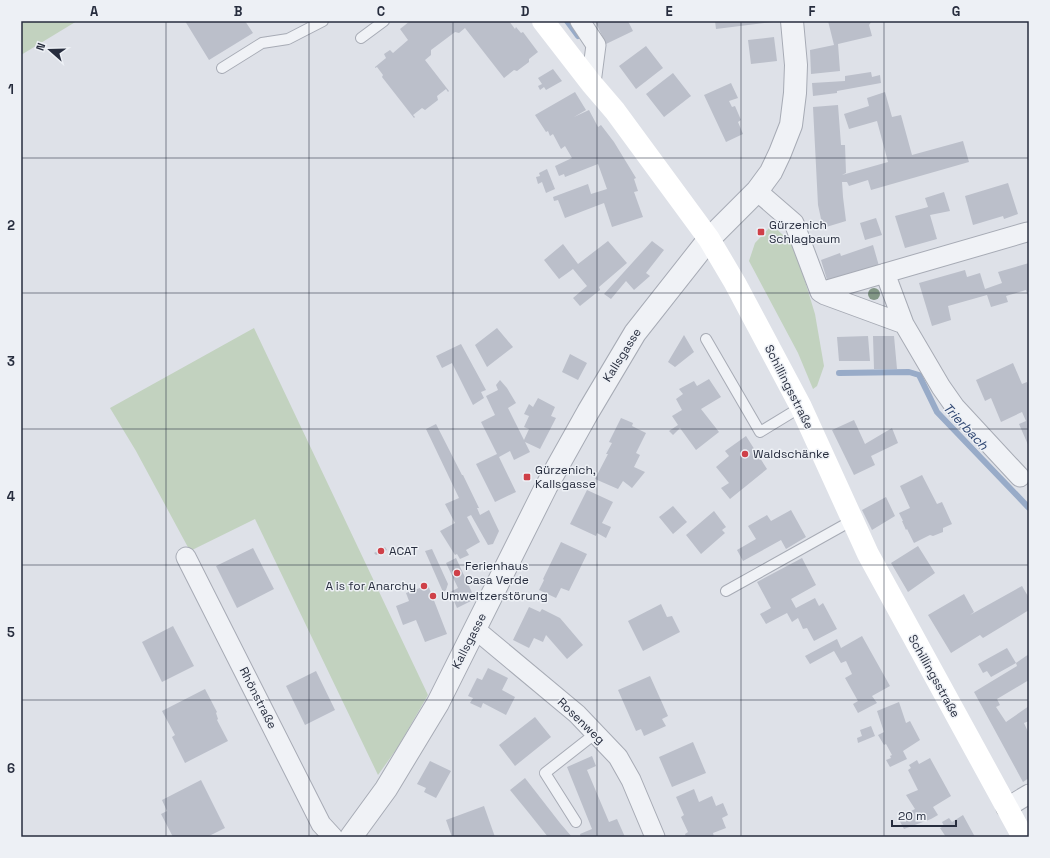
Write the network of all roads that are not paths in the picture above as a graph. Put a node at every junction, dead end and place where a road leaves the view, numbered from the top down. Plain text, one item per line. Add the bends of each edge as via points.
1 (323, 21) edge
2 (384, 21) edge
3 (543, 21) edge
4 (580, 21) edge
5 (792, 21) edge
6 (311, 24) edge
7 (361, 38) dead end
8 (222, 68) dead end
9 (591, 83) junction
10 (757, 191) junction
11 (1027, 232) dead end
12 (709, 238) junction
13 (885, 273) junction
14 (825, 300) junction
15 (904, 324) junction
16 (706, 339) dead end
17 (801, 407) junction
18 (1020, 477) dead end
19 (853, 520) junction
20 (186, 557) dead end
21 (726, 591) dead end
22 (475, 629) junction
23 (596, 733) junction
24 (1029, 794) edge
25 (1006, 808) junction
26 (576, 822) dead end
27 (358, 834) edge
28 (333, 837) edge
29 (655, 837) edge
30 (1023, 837) edge

1 - 6 lane
2 - 7 lane
3 - 9 main road, Schillingsstraße
4 - 9 street via 596,45
5 - 10 street, Kallsgasse via 796,65 792,124 771,172
6 - 8 lane via 288,39 262,43
9 - 12 main road, Schillingsstraße via 615,111
10 - 12 street, Kallsgasse
10 - 14 street via 794,223
11 - 13 street
12 - 17 main road, Schillingsstraße
12 - 22 street, Kallsgasse via 635,333 546,487
13 - 14 street
13 - 15 street
14 - 15 street
15 - 18 street via 955,407
16 - 17 lane via 760,432
17 - 19 main road, Schillingsstraße
19 - 21 lane
19 - 25 main road, Schillingsstraße via 868,554
20 - 28 street, Rhönstraße via 321,824
22 - 23 street, Rosenweg via 577,714
22 - 27 street, Kallsgasse via 438,703
23 - 26 lane via 545,773
23 - 29 street, Rosenweg via 618,757 631,780
24 - 25 street
25 - 30 main road, Schillingsstraße

